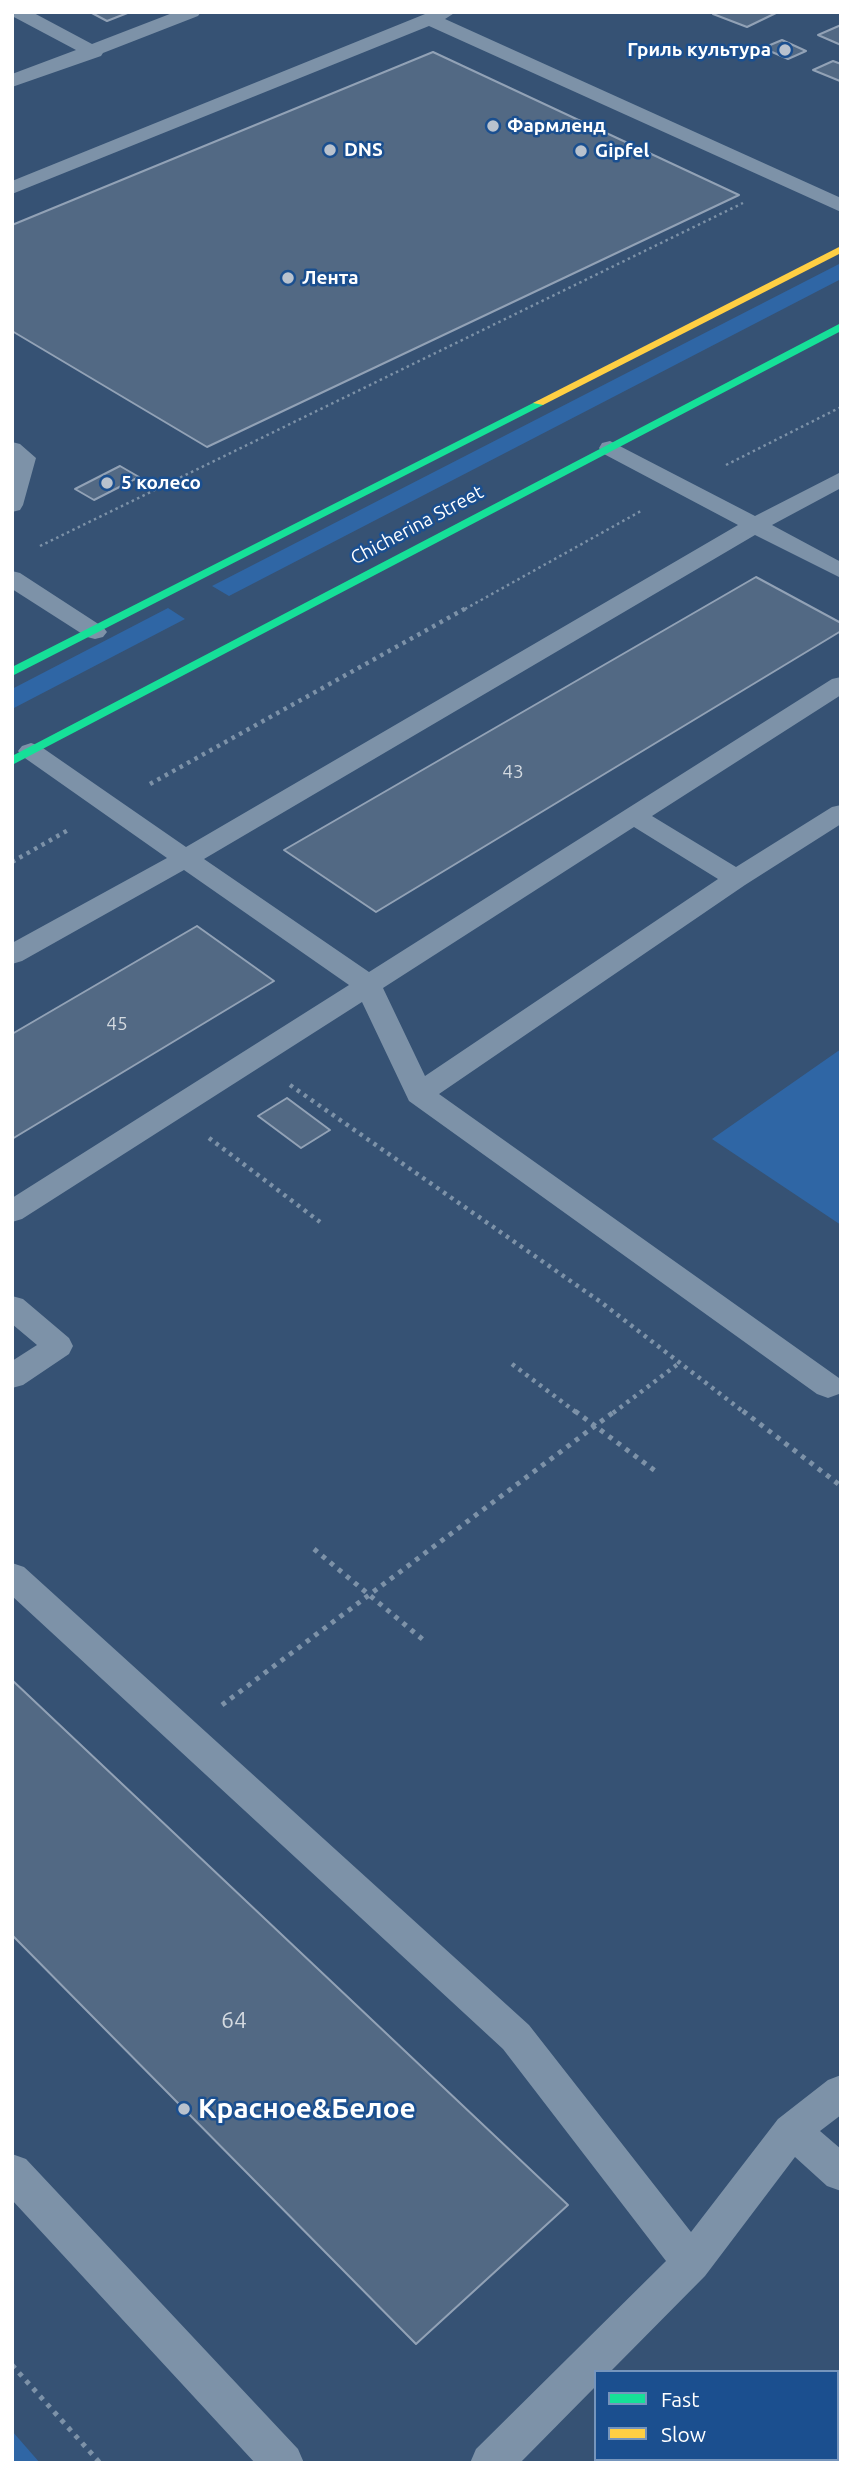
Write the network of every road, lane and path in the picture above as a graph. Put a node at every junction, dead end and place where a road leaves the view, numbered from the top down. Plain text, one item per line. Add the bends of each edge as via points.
1 (18, 12) edge
2 (192, 12) edge
3 (439, 16) edge
4 (94, 52) junction
5 (12, 81) edge
6 (787, 181) junction
7 (12, 188) edge
8 (841, 206) edge
9 (841, 249) edge
10 (841, 326) edge
11 (841, 407) edge
12 (610, 448) junction
13 (12, 449) edge
14 (841, 479) edge
15 (684, 487) junction
16 (12, 505) edge
17 (755, 525) junction
18 (37, 547) dead end
19 (841, 571) edge
20 (12, 578) edge
21 (95, 632) junction
22 (12, 672) edge
23 (841, 684) edge
24 (21, 756) edge
25 (110, 806) junction
26 (841, 813) edge
27 (634, 816) junction
28 (186, 858) junction
29 (12, 862) edge
30 (736, 879) junction
31 (12, 956) edge
32 (368, 985) junction
33 (253, 1059) junction
34 (418, 1094) junction
35 (172, 1110) junction
36 (12, 1212) edge
37 (320, 1222) dead end
38 (12, 1307) edge
39 (512, 1364) dead end
40 (678, 1364) junction
41 (12, 1377) edge
42 (828, 1386) dead end
43 (596, 1426) junction
44 (658, 1473) dead end
45 (841, 1486) edge
46 (314, 1549) dead end
47 (12, 1576) edge
48 (369, 1595) junction
49 (427, 1643) dead end
50 (184, 1733) junction
51 (841, 2092) edge
52 (792, 2132) junction
53 (12, 2172) edge
54 (841, 2173) edge
55 (691, 2263) junction
56 (12, 2365) edge
57 (100, 2463) edge
58 (283, 2463) edge
59 (491, 2463) edge

1 - 4 lane
2 - 4 lane
3 - 6 lane
3 - 7 lane
4 - 5 lane
6 - 8 lane
6 - 18 path
9 - 21 main road
10 - 12 main road, Chicherina Street
11 - 15 path
12 - 15 lane
12 - 24 main road, Chicherina Street
13 - 16 lane via 24,457
14 - 17 lane
15 - 17 lane
15 - 25 path
17 - 19 lane
17 - 28 lane
20 - 21 lane
21 - 22 main road
23 - 27 lane
24 - 25 lane
25 - 28 lane
25 - 29 path
26 - 30 lane
27 - 30 lane
27 - 32 lane
28 - 31 lane
28 - 32 lane
30 - 34 lane
32 - 33 lane
32 - 34 lane
33 - 35 lane
33 - 40 path via 602,1303
34 - 42 lane
35 - 36 lane
35 - 37 path
38 - 41 lane via 58,1346
39 - 43 path
40 - 43 path
40 - 45 path
43 - 44 path
43 - 48 path
46 - 48 path
47 - 50 lane
48 - 49 path
48 - 50 path
50 - 55 lane via 516,2037
51 - 52 lane
52 - 54 lane
52 - 55 lane
53 - 58 lane
55 - 59 lane
56 - 57 path

